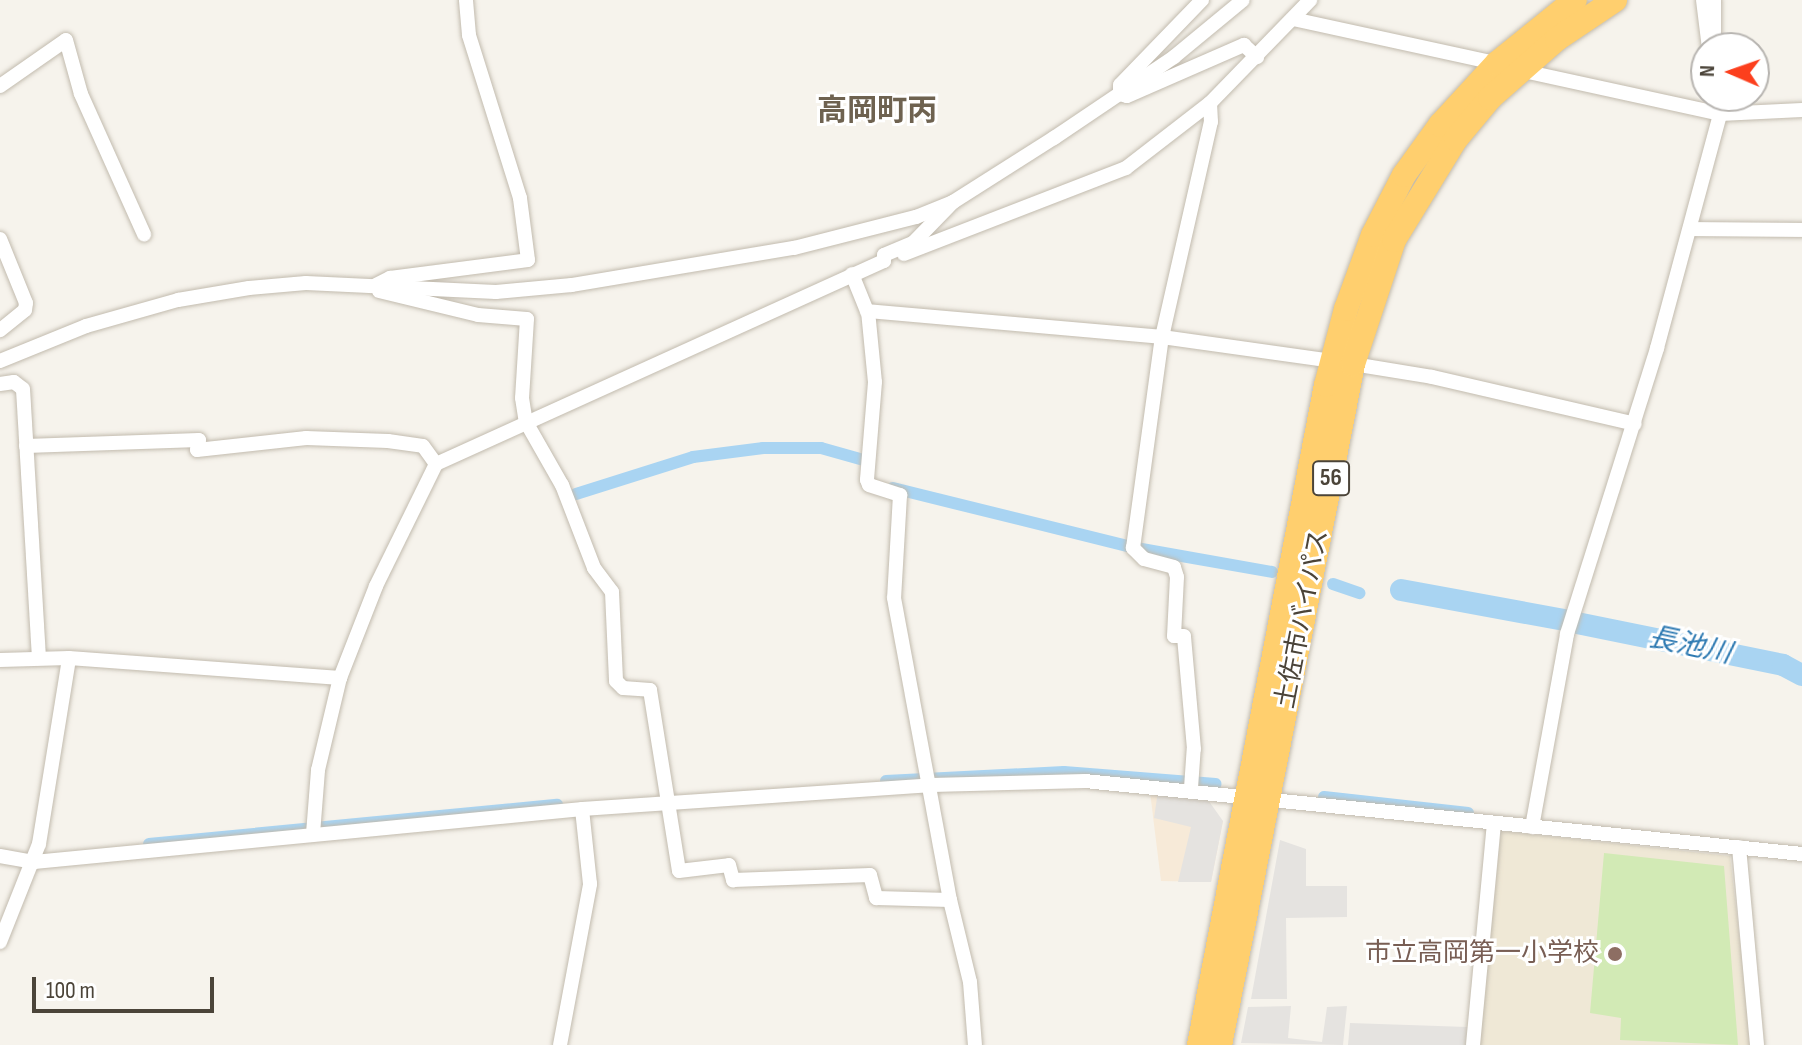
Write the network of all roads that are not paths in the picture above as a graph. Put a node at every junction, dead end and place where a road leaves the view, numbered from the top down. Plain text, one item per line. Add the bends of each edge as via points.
1 (466, 0) edge
2 (1202, 0) edge
3 (1243, 0) edge
4 (1310, 0) edge
5 (1575, 0) edge
6 (1615, 0) edge
7 (1703, 0) edge
8 (1714, 0) edge
9 (1293, 19) junction
10 (1709, 32) edge
11 (1713, 32) edge
12 (1257, 57) junction
13 (1508, 67) junction
14 (0, 86) edge
15 (1120, 94) junction
16 (1690, 102) edge
17 (1210, 103) junction
18 (1770, 109) edge
19 (1802, 110) edge
20 (1714, 112) edge
21 (953, 202) junction
22 (1691, 229) junction
23 (1802, 230) edge
24 (144, 234) dead end
25 (0, 239) edge
26 (884, 261) junction
27 (852, 274) junction
28 (372, 286) junction
29 (868, 311) junction
30 (0, 330) edge
31 (1162, 337) junction
32 (0, 361) edge
33 (1342, 364) junction
34 (0, 384) edge
35 (526, 422) junction
36 (1635, 424) junction
37 (26, 446) junction
38 (436, 464) junction
39 (39, 658) junction
40 (69, 658) junction
41 (0, 660) edge
42 (340, 678) junction
43 (931, 780) junction
44 (1192, 782) junction
45 (1258, 797) junction
46 (668, 800) junction
47 (582, 809) junction
48 (1494, 823) junction
49 (313, 827) junction
50 (1532, 827) junction
51 (1739, 847) junction
52 (1802, 854) edge
53 (0, 856) edge
54 (34, 862) junction
55 (950, 900) junction
56 (0, 942) edge
57 (560, 1045) edge
58 (975, 1045) edge
59 (1199, 1045) edge
60 (1220, 1045) edge
61 (1473, 1045) edge
62 (1757, 1045) edge

1 - 28 street via 469,35 520,198 528,260 390,278
2 - 15 street via 1120,85
3 - 15 street
4 - 9 street
5 - 13 highway, 土佐市バイパス / 56
6 - 13 highway, 土佐市バイパス / 56
7 - 10 street
8 - 11 street
9 - 12 street
9 - 13 street
12 - 15 street via 1244,45 1127,96
12 - 17 street
13 - 16 street
13 - 33 highway, 土佐市バイパス / 56 via 1426,183 1394,240
14 - 24 street via 66,40 81,94
15 - 21 street
17 - 26 street via 1100,182
17 - 31 street via 1211,122
18 - 19 street
20 - 22 street
21 - 26 street via 914,242 884,255
21 - 28 street via 847,237 684,269 496,292
22 - 23 street
22 - 36 street
25 - 30 street via 26,303 25,310
26 - 27 street
27 - 29 street
27 - 35 street
28 - 32 street via 306,283 178,300 31,345
28 - 35 street via 385,295 478,315 527,319 522,398
29 - 31 street
29 - 43 street via 875,382 867,480 900,495 894,598
31 - 33 street
31 - 44 street via 1133,548 1144,559 1174,567 1177,577 1174,636 1184,636
33 - 36 street via 1432,377
33 - 45 highway, 土佐市バイパス / 56
34 - 37 street via 14,382 23,389
35 - 38 street
35 - 46 street via 562,485 594,568 612,592 616,681 623,688 650,690
36 - 50 street via 1567,634
37 - 38 street via 199,440 197,450 306,438 388,441 423,446
37 - 39 street
38 - 42 street via 376,586
39 - 40 street
39 - 41 street
40 - 42 street
40 - 54 street via 57,752
42 - 49 street via 318,770
43 - 44 street
43 - 46 street
43 - 55 street
44 - 45 street
45 - 48 street
45 - 59 highway, 土佐市バイパス / 56
45 - 60 highway, 土佐市バイパス / 56
46 - 47 street
46 - 55 street via 679,871 729,865 733,880 870,875 876,898
47 - 49 street
47 - 57 street via 590,884
48 - 50 street
48 - 61 street
49 - 54 street
50 - 51 street
51 - 52 street
51 - 62 street
53 - 54 street
54 - 56 street
55 - 58 street via 970,982

